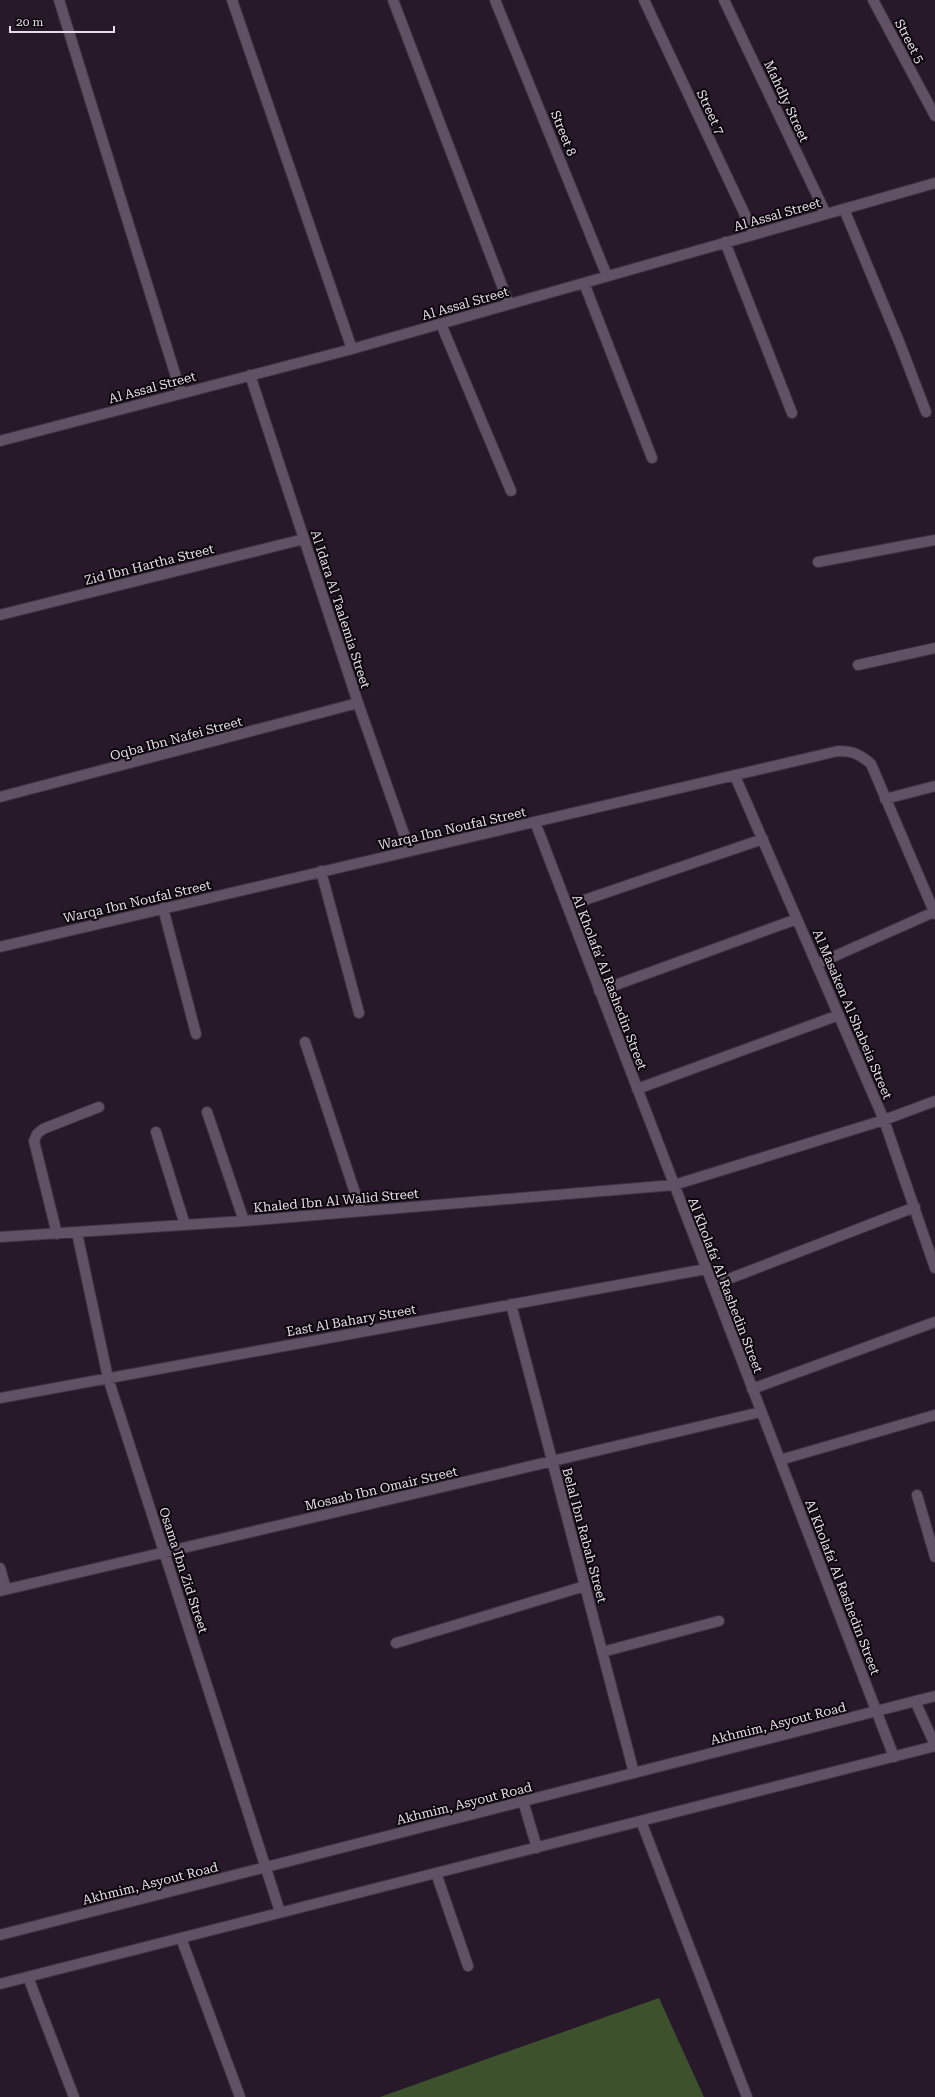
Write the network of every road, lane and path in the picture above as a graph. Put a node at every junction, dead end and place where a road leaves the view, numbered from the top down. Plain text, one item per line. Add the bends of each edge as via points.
1 (59, 0) edge
2 (232, 0) edge
3 (392, 0) edge
4 (496, 0) edge
5 (644, 0) edge
6 (724, 0) edge
7 (873, 0) edge
8 (935, 116) edge
9 (935, 183) edge
10 (844, 209) junction
11 (826, 214) junction
12 (754, 234) junction
13 (725, 242) junction
14 (608, 276) junction
15 (584, 283) junction
16 (510, 304) junction
17 (441, 324) junction
18 (352, 349) junction
19 (250, 375) junction
20 (182, 393) junction
21 (926, 412) dead end
22 (792, 413) dead end
23 (0, 441) edge
24 (652, 458) dead end
25 (511, 491) dead end
26 (304, 539) junction
27 (935, 540) edge
28 (818, 562) dead end
29 (0, 615) edge
30 (935, 648) edge
31 (858, 665) dead end
32 (358, 703) junction
33 (735, 776) junction
34 (935, 786) edge
35 (0, 797) edge
36 (885, 798) junction
37 (535, 822) junction
38 (763, 839) junction
39 (410, 851) junction
40 (321, 871) junction
41 (567, 906) junction
42 (163, 908) junction
43 (934, 913) edge
44 (797, 919) junction
45 (0, 947) edge
46 (817, 964) junction
47 (599, 991) junction
48 (359, 1013) dead end
49 (839, 1015) junction
50 (196, 1034) dead end
51 (305, 1042) dead end
52 (637, 1089) junction
53 (935, 1101) edge
54 (99, 1106) dead end
55 (207, 1112) dead end
56 (884, 1120) junction
57 (156, 1132) dead end
58 (674, 1185) junction
59 (915, 1207) junction
60 (361, 1212) junction
61 (244, 1221) junction
62 (185, 1225) junction
63 (77, 1233) junction
64 (57, 1234) junction
65 (0, 1237) edge
66 (935, 1268) edge
67 (706, 1269) junction
68 (713, 1285) junction
69 (511, 1304) junction
70 (935, 1322) edge
71 (108, 1378) junction
72 (752, 1389) junction
73 (0, 1398) edge
74 (761, 1412) junction
75 (935, 1415) edge
76 (780, 1460) junction
77 (552, 1461) junction
78 (917, 1495) dead end
79 (164, 1552) junction
80 (935, 1557) edge
81 (0, 1568) edge
82 (585, 1586) junction
83 (3, 1590) edge
84 (719, 1621) dead end
85 (396, 1643) dead end
86 (602, 1652) junction
87 (935, 1696) edge
88 (915, 1701) junction
89 (876, 1711) junction
90 (935, 1746) edge
91 (894, 1757) junction
92 (634, 1773) junction
93 (523, 1801) junction
94 (642, 1821) junction
95 (537, 1848) junction
96 (266, 1867) junction
97 (436, 1873) junction
98 (280, 1912) junction
99 (0, 1935) edge
100 (182, 1938) junction
101 (468, 1966) dead end
102 (28, 1977) junction
103 (0, 1984) edge
104 (74, 2097) edge
105 (240, 2097) edge
106 (747, 2097) edge

1 - 20 street
2 - 18 street
3 - 16 street
4 - 14 street, Street 8
5 - 12 street, Street 7
6 - 11 street, Mahdly Street
7 - 8 street, Street 5
9 - 10 street, Al Assal Street
10 - 11 street, Al Assal Street
10 - 21 street via 898,337
11 - 12 street, Al Assal Street
12 - 13 street, Al Assal Street
13 - 14 street, Al Assal Street
13 - 22 street
14 - 15 street, Al Assal Street
15 - 16 street, Al Assal Street
15 - 24 street
16 - 17 street, Al Assal Street
17 - 18 street, Al Assal Street
17 - 25 street
18 - 19 street, Al Assal Street
19 - 20 street, Al Assal Street
19 - 26 street, Al Idara Al Taalemia Street
20 - 23 street, Al Assal Street
26 - 29 street, Zid Ibn Hartha Street
26 - 32 street, Al Idara Al Taalemia Street
27 - 28 street
30 - 31 street
32 - 35 street, Oqba Ibn Nafei Street
32 - 39 street, Al Idara Al Taalemia Street
33 - 36 street, Warqa Ibn Noufal Street via 838,752 850,752 862,756 871,764
33 - 37 street, Warqa Ibn Noufal Street
33 - 38 street, Al Masaken Al Shabeia Street
34 - 36 street
36 - 43 street, Warqa Ibn Noufal Street
37 - 39 street, Warqa Ibn Noufal Street
37 - 41 street, Al Kholafa' Al Rashedin Street
38 - 41 street
38 - 44 street, Al Masaken Al Shabeia Street
39 - 40 street, Warqa Ibn Noufal Street
40 - 42 street, Warqa Ibn Noufal Street
40 - 48 street
41 - 47 street, Al Kholafa' Al Rashedin Street
42 - 45 street, Warqa Ibn Noufal Street
42 - 50 street
43 - 46 street
44 - 46 street, Al Masaken Al Shabeia Street
44 - 47 street
46 - 49 street, Al Masaken Al Shabeia Street
47 - 52 street, Al Kholafa' Al Rashedin Street
49 - 52 street
49 - 56 street, Al Masaken Al Shabeia Street
51 - 60 street
52 - 58 street, Al Kholafa' Al Rashedin Street
53 - 56 street, Khaled Ibn Al Walid Street
54 - 64 street via 43,1130 37,1134 34,1142
55 - 61 street
56 - 58 street, Khaled Ibn Al Walid Street
56 - 59 street, Al Masaken Al Shabeia Street
57 - 62 street
58 - 60 street, Khaled Ibn Al Walid Street
58 - 67 street, Al Kholafa' Al Rashedin Street
59 - 66 street, Al Masaken Al Shabeia Street
59 - 68 street
60 - 61 street, Khaled Ibn Al Walid Street
61 - 62 street, Khaled Ibn Al Walid Street
62 - 63 street, Khaled Ibn Al Walid Street
63 - 64 street, Khaled Ibn Al Walid Street
63 - 71 street, Osama Ibn Zid Street
64 - 65 street, Khaled Ibn Al Walid Street
67 - 68 street, Al Kholafa' Al Rashedin Street
67 - 69 street, East Al Bahary Street
68 - 72 street, Al Kholafa' Al Rashedin Street
69 - 71 street, East Al Bahary Street
69 - 77 street, Belal Ibn Rabah Street
70 - 72 street
71 - 73 street, East Al Bahary Street
71 - 79 street, Osama Ibn Zid Street
72 - 74 street, Al Kholafa' Al Rashedin Street
74 - 76 street, Al Kholafa' Al Rashedin Street
74 - 77 street, Mosaab Ibn Omair Street
75 - 76 street
76 - 89 street, Al Kholafa' Al Rashedin Street
77 - 79 street, Mosaab Ibn Omair Street
77 - 82 street, Belal Ibn Rabah Street
78 - 80 street
79 - 83 street, Mosaab Ibn Omair Street
79 - 96 street, Osama Ibn Zid Street
81 - 83 street, Mosaab Ibn Omair Street
82 - 85 street
82 - 86 street, Belal Ibn Rabah Street
84 - 86 street
86 - 92 street, Belal Ibn Rabah Street
87 - 88 street, Akhmim, Asyout Road
88 - 89 street, Akhmim, Asyout Road
88 - 90 street
89 - 91 street, Al Kholafa' Al Rashedin Street
89 - 92 street, Akhmim, Asyout Road
90 - 91 street
91 - 94 street
92 - 93 street, Akhmim, Asyout Road
93 - 95 street
93 - 96 street, Akhmim, Asyout Road
94 - 95 street
94 - 106 street
95 - 97 street
96 - 98 street, Osama Ibn Zid Street
96 - 99 street, Akhmim, Asyout Road
97 - 98 street
97 - 101 street
98 - 100 street
100 - 102 street
100 - 105 street
102 - 103 street
102 - 104 street

